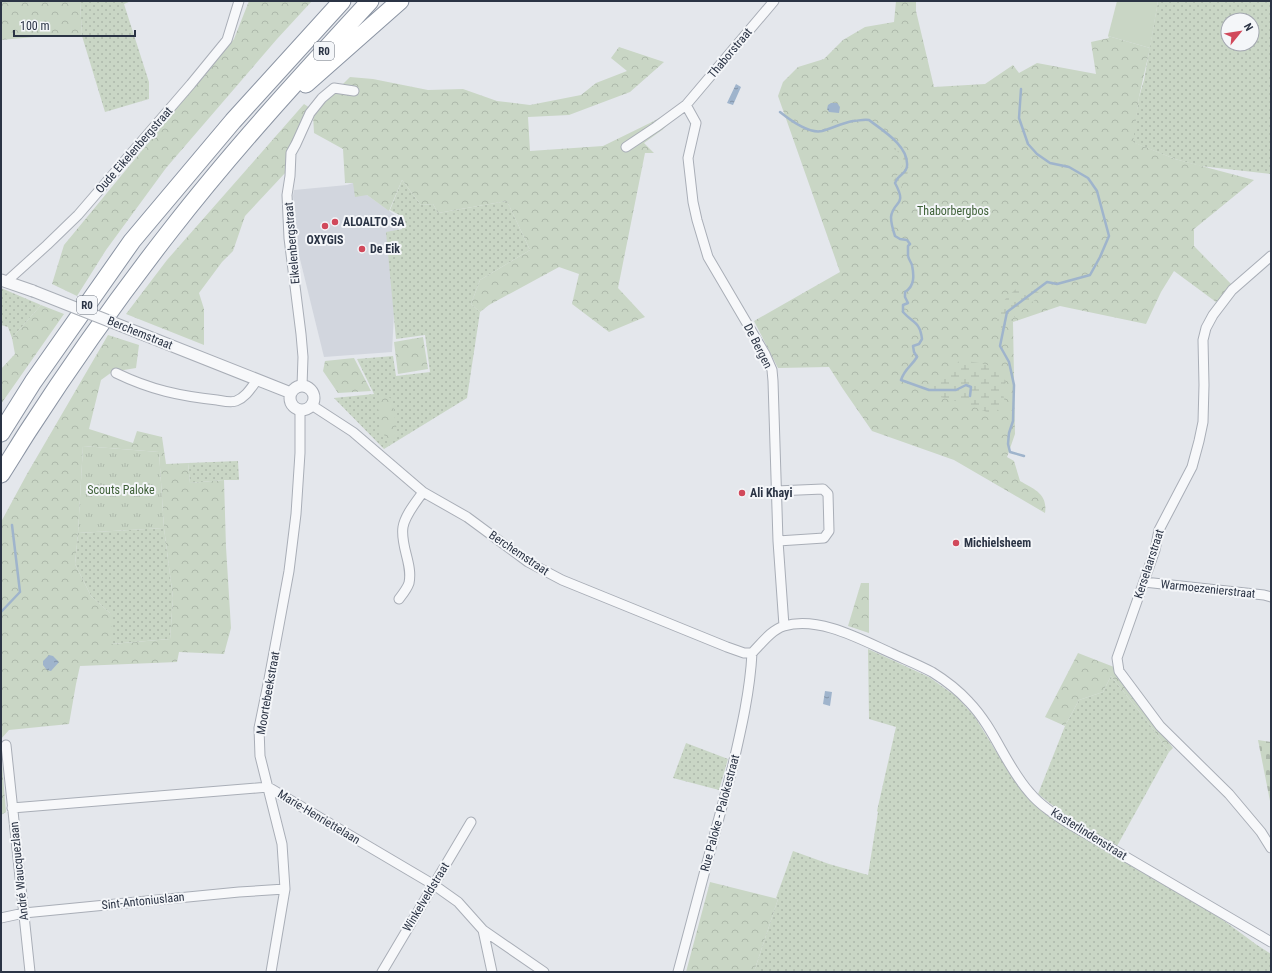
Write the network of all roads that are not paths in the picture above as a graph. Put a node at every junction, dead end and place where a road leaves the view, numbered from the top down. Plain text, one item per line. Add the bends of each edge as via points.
1 (239, 1) edge
2 (342, 1) edge
3 (370, 1) edge
4 (400, 1) edge
5 (774, 1) edge
6 (354, 91) dead end
7 (279, 100) junction
8 (686, 105) junction
9 (626, 147) dead end
10 (1271, 256) edge
11 (4, 281) edge
12 (116, 373) dead end
13 (257, 380) junction
14 (302, 386) junction
15 (291, 393) junction
16 (313, 406) junction
17 (300, 411) junction
18 (1, 433) edge
19 (1, 474) edge
20 (776, 491) junction
21 (423, 492) junction
22 (778, 541) junction
23 (1144, 582) junction
24 (1271, 597) edge
25 (399, 599) dead end
26 (784, 626) junction
27 (752, 652) junction
28 (6, 746) dead end
29 (268, 787) junction
30 (12, 808) junction
31 (471, 822) dead end
32 (1271, 848) edge
33 (434, 885) junction
34 (285, 889) junction
35 (24, 913) junction
36 (1, 918) edge
37 (483, 930) junction
38 (1271, 942) edge
39 (30, 972) edge
40 (272, 972) edge
41 (382, 972) edge
42 (492, 972) edge
43 (544, 972) edge
44 (678, 972) edge

1 - 11 street, Oude Eikelenbergstraat via 227,40 78,215
2 - 18 highway, R0 via 233,121 132,241
3 - 7 highway, R0
4 - 7 highway via 304,87
5 - 8 street, Thaborstraat
6 - 14 street, Eikelenbergstraat via 334,88 322,98 310,113 290,153 287,195 302,334
7 - 19 highway, R0 via 157,247 107,315
8 - 9 street
8 - 20 street, De Bergen via 696,123 688,158 693,202 708,257 766,354 772,370
10 - 23 street, Kerselaarstraat via 1232,290 1206,328 1203,340 1203,422 1200,441 1192,466 1159,530
11 - 13 street, Berchemstraat, bridge
12 - 13 street via 162,391 234,402 245,396
13 - 15 street, Berchemstraat
14 - 15 street
14 - 16 street via 312,390 315,398
15 - 17 street via 290,401
16 - 17 street
16 - 21 street, Berchemstraat via 353,432
17 - 29 street, Moortebeekstraat via 296,514 289,571 259,728 260,756
20 - 22 street, De Bergen
20 - 22 street via 822,489 828,494 829,531 824,538
21 - 25 street via 403,526 402,538 409,568 409,584
21 - 27 street, Berchemstraat via 467,517 528,562 562,580 744,654
22 - 26 street, De Bergen
23 - 24 street, Warmoezenierstraat
23 - 32 street, Kerselaarstraat via 1117,658 1119,671 1160,726 1229,794
26 - 27 street
26 - 38 street, Kasterlindenstraat via 808,624 840,631 932,672 950,684 969,702 988,726 1030,793 1051,812
27 - 44 street, Rue Paloke - Palokestraat via 740,735
28 - 30 street, André Waucquezlaan
29 - 30 street, Marie-Henriettelaan
29 - 33 street, Marie-Henriettelaan
29 - 34 street, Moortebeekstraat via 282,844
30 - 35 street, André Waucquezlaan
31 - 33 street, Winkelveldstraat
33 - 37 street, Marie-Henriettelaan via 458,902
33 - 41 street, Winkelveldstraat
34 - 35 street, Sint-Antoniuslaan
34 - 40 street, Moortebeekstraat
35 - 36 street, Sint-Antoniuslaan
35 - 39 street, André Waucquezlaan
37 - 42 street, Marie-Henriettelaan
37 - 43 street

